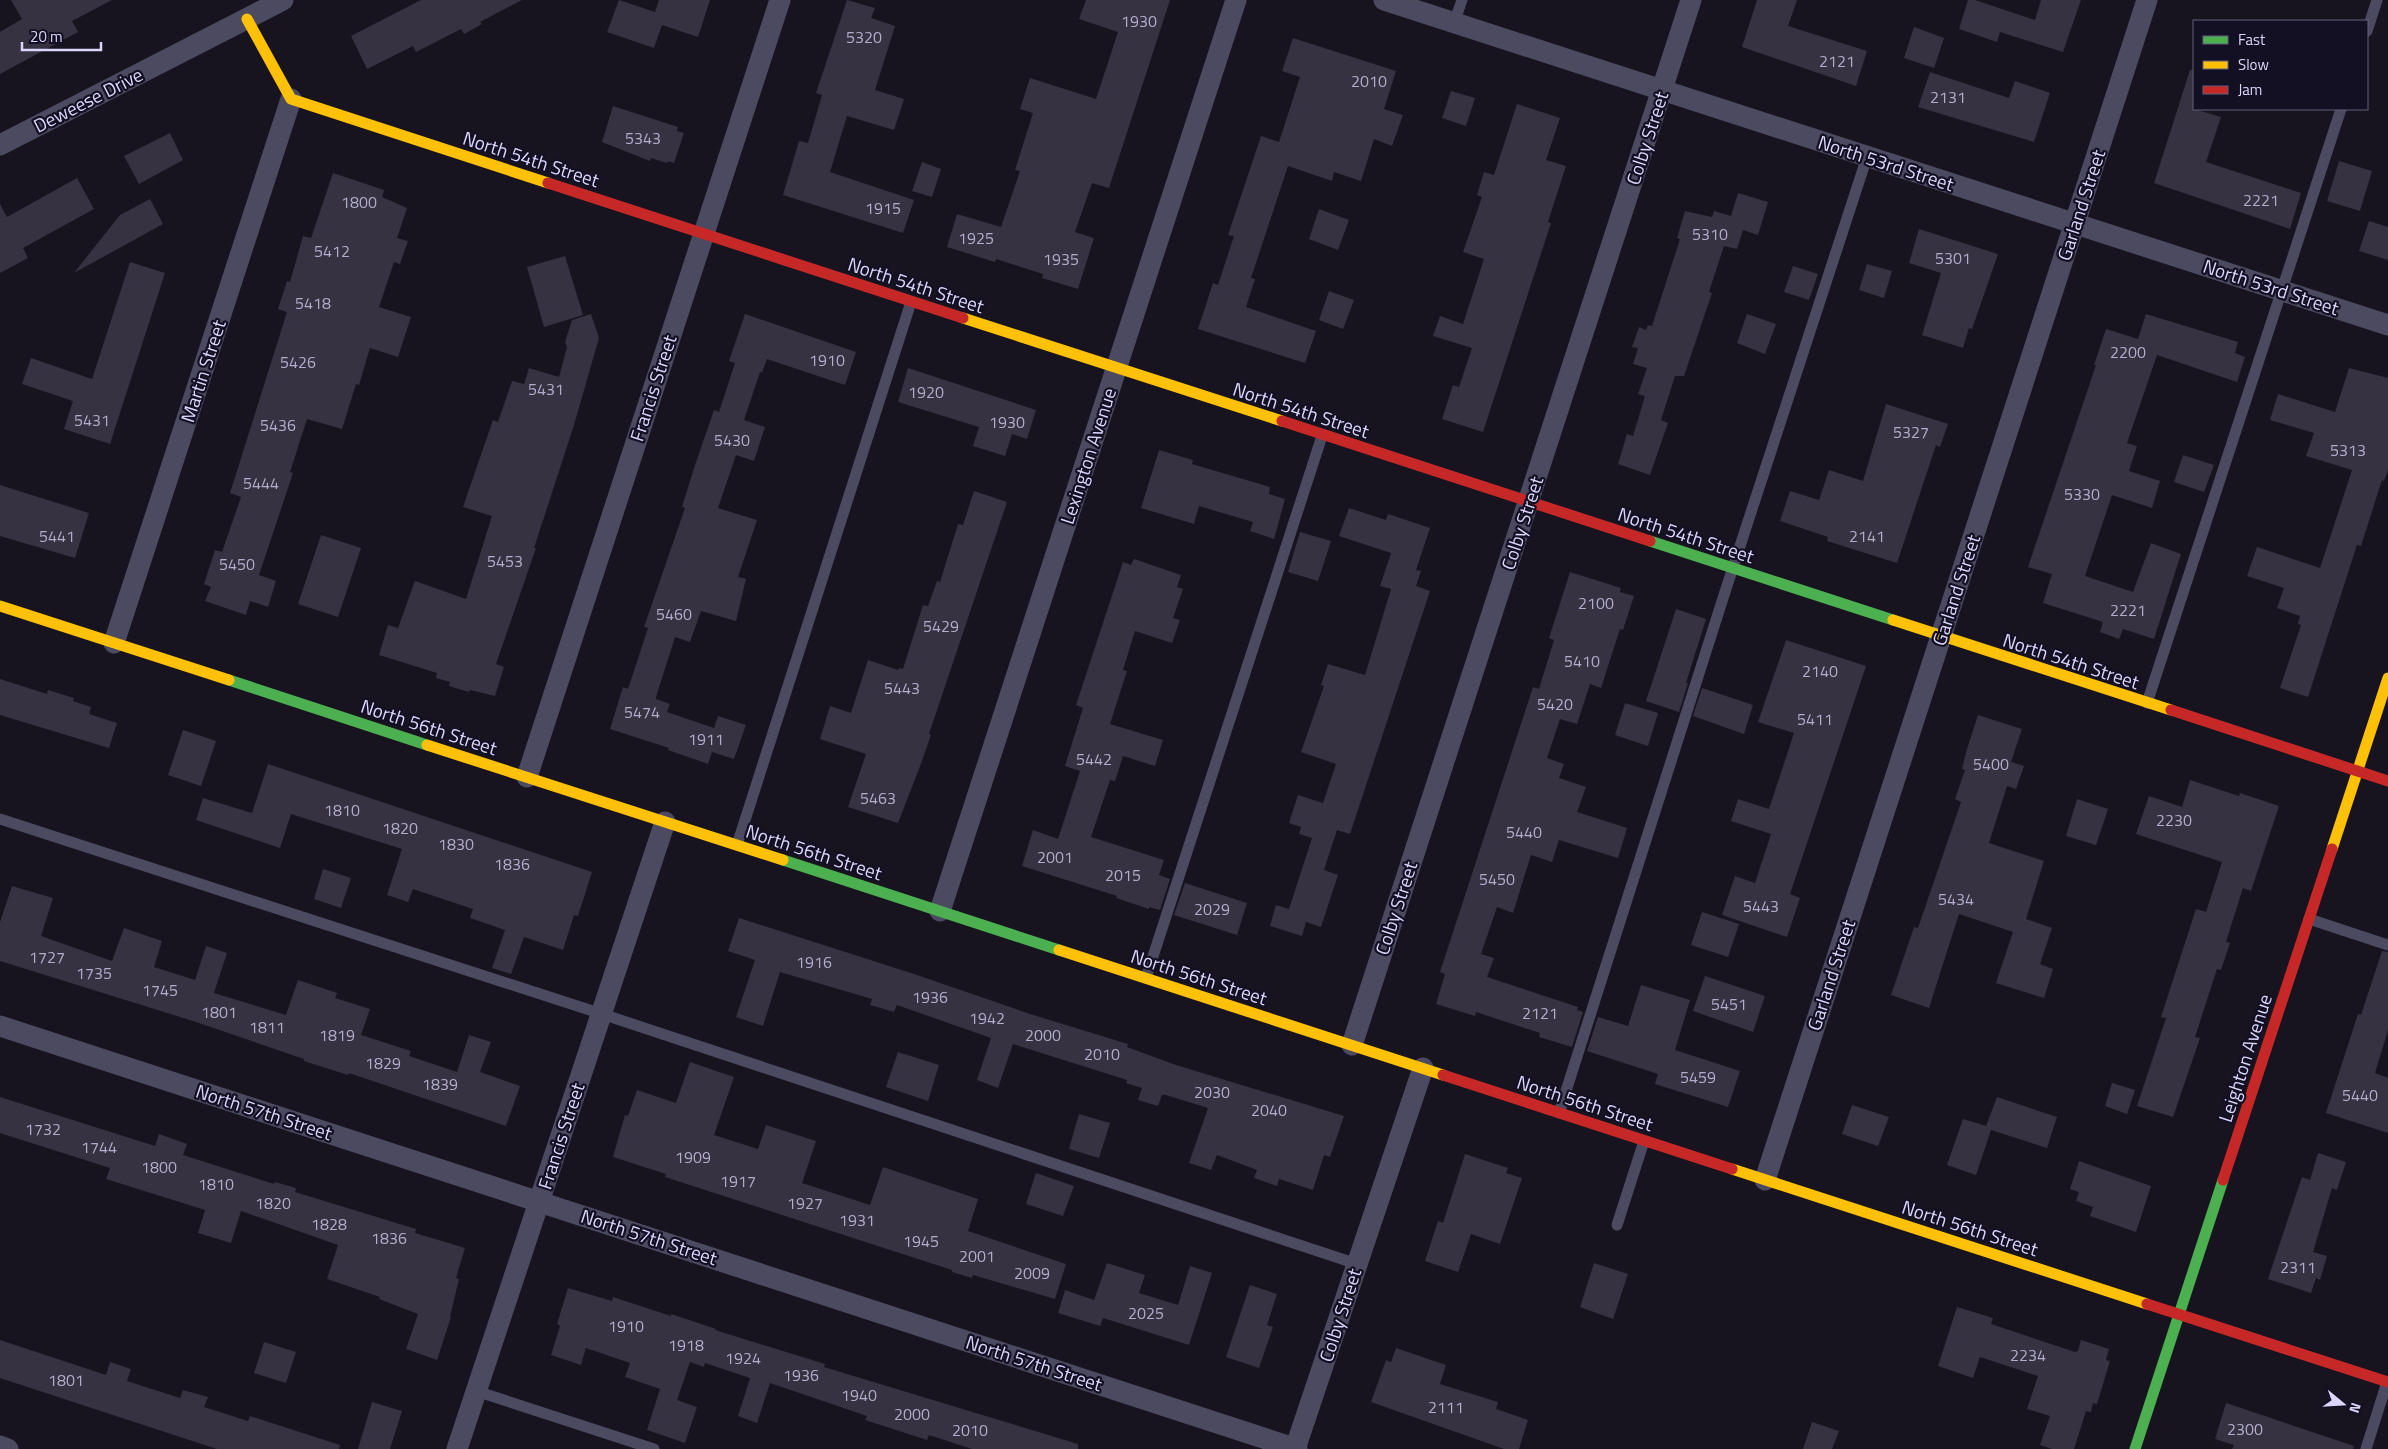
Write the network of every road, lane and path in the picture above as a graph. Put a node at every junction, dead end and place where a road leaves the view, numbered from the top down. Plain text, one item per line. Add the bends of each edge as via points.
1 (283, 0) edge
2 (780, 0) edge
3 (1236, 0) edge
4 (1384, 0) edge
5 (1462, 0) edge
6 (1691, 0) edge
7 (2147, 0) edge
8 (2377, 0) edge
9 (247, 19) junction
10 (1454, 23) junction
11 (2368, 28) edge
12 (1662, 89) junction
13 (291, 99) junction
14 (2342, 110) edge
15 (0, 145) edge
16 (1868, 157) junction
17 (2074, 224) junction
18 (704, 234) junction
19 (2282, 291) junction
20 (911, 302) junction
21 (2388, 325) edge
22 (1116, 369) junction
23 (1322, 436) junction
24 (1528, 502) junction
25 (1732, 568) junction
26 (0, 606) edge
27 (1941, 637) junction
28 (114, 643) junction
29 (2388, 678) edge
30 (2147, 704) junction
31 (2357, 772) junction
32 (527, 777) junction
33 (2388, 782) edge
34 (0, 818) edge
35 (666, 822) junction
36 (737, 845) junction
37 (940, 911) junction
38 (2309, 919) junction
39 (2388, 945) edge
40 (1146, 978) junction
41 (602, 1014) junction
42 (0, 1026) edge
43 (1352, 1045) junction
44 (1423, 1068) junction
45 (1559, 1113) junction
46 (1644, 1140) junction
47 (1765, 1180) junction
48 (539, 1202) junction
49 (1617, 1225) dead end
50 (1357, 1264) junction
51 (2180, 1314) junction
52 (2388, 1382) edge
53 (476, 1391) junction
54 (0, 1446) edge
55 (8, 1449) edge
56 (457, 1449) edge
57 (654, 1449) edge
58 (1296, 1449) edge
59 (2135, 1449) edge
60 (2366, 1449) edge

1 - 9 street, Deweese Drive
2 - 18 street, Francis Street
3 - 22 street, Lexington Avenue
4 - 10 street, North 53rd Street
5 - 10 lane
6 - 12 street, Colby Street
7 - 17 street, Garland Street
8 - 11 lane
9 - 13 street
9 - 15 street, Deweese Drive
10 - 12 street, North 53rd Street
12 - 16 street, North 53rd Street
12 - 24 street, Colby Street
13 - 18 street, North 54th Street
13 - 28 street, Martin Street
14 - 19 lane
16 - 17 street, North 53rd Street
16 - 25 lane
17 - 19 street, North 53rd Street
17 - 27 street, Garland Street
18 - 20 street, North 54th Street
18 - 32 street, Francis Street
19 - 21 street, North 53rd Street
19 - 30 lane
20 - 22 street, North 54th Street
20 - 36 lane
22 - 23 street, North 54th Street
22 - 37 street, Lexington Avenue
23 - 24 street, North 54th Street
23 - 40 lane
24 - 25 street, North 54th Street
24 - 43 street, Colby Street
25 - 27 street, North 54th Street
25 - 45 lane
26 - 28 street, North 56th Street
27 - 30 street, North 54th Street
27 - 47 street, Garland Street
28 - 32 street, North 56th Street
29 - 31 street, Leighton Avenue
30 - 31 street, North 54th Street
31 - 33 street, North 54th Street
31 - 38 street, Leighton Avenue
32 - 35 street, North 56th Street
34 - 41 lane
35 - 36 street, North 56th Street
35 - 41 street, Francis Street
36 - 37 street, North 56th Street
37 - 40 street, North 56th Street
38 - 39 lane
38 - 51 street, Leighton Avenue
40 - 43 street, North 56th Street
41 - 48 street, Francis Street
41 - 50 lane
42 - 48 street, North 57th Street
43 - 44 street, North 56th Street
44 - 45 street, North 56th Street
44 - 50 street, Colby Street
45 - 46 street, North 56th Street
46 - 47 street, North 56th Street
46 - 49 lane
47 - 51 street, North 56th Street
48 - 53 street, Francis Street
48 - 58 street, North 57th Street
50 - 58 street, Colby Street
51 - 52 street, North 56th Street
51 - 59 street, Leighton Avenue
52 - 60 lane
53 - 56 street, Francis Street
53 - 57 lane
54 - 55 street

